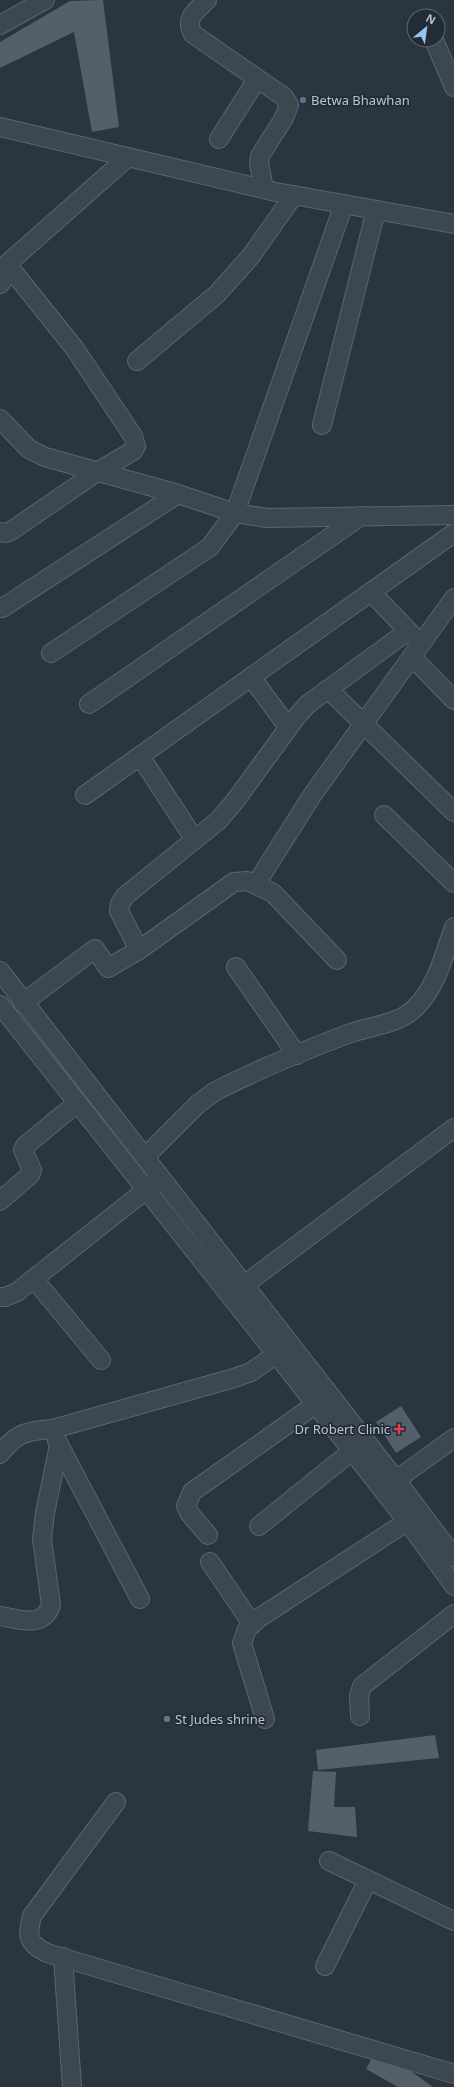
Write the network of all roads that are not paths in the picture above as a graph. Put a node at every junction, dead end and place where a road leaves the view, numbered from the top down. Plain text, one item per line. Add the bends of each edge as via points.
1 (45, 0) edge
2 (207, 0) edge
3 (0, 25) edge
4 (439, 48) edge
5 (450, 65) edge
6 (257, 79) junction
7 (454, 87) edge
8 (0, 127) edge
9 (219, 139) dead end
10 (127, 158) junction
11 (264, 189) junction
12 (294, 195) junction
13 (344, 204) junction
14 (376, 210) junction
15 (454, 224) edge
16 (6, 262) edge
17 (0, 284) edge
18 (137, 361) dead end
19 (0, 419) edge
20 (322, 425) dead end
21 (97, 472) junction
22 (178, 494) junction
23 (235, 513) junction
24 (454, 515) edge
25 (361, 516) junction
26 (0, 532) edge
27 (454, 533) edge
28 (371, 592) junction
29 (454, 598) edge
30 (2, 608) dead end
31 (408, 631) junction
32 (416, 651) junction
33 (51, 653) dead end
34 (251, 677) junction
35 (328, 689) junction
36 (454, 700) edge
37 (89, 704) dead end
38 (363, 724) junction
39 (288, 727) junction
40 (140, 756) junction
41 (85, 795) dead end
42 (454, 812) edge
43 (384, 815) dead end
44 (195, 840) junction
45 (454, 883) edge
46 (256, 884) junction
47 (454, 926) edge
48 (139, 950) junction
49 (337, 960) dead end
50 (236, 966) dead end
51 (2, 979) edge
52 (23, 1003) junction
53 (4, 1017) edge
54 (297, 1055) junction
55 (77, 1103) junction
56 (454, 1128) edge
57 (145, 1157) junction
58 (161, 1178) junction
59 (146, 1190) junction
60 (0, 1202) edge
61 (34, 1279) junction
62 (244, 1285) junction
63 (0, 1297) edge
64 (284, 1350) junction
65 (101, 1360) dead end
66 (316, 1404) junction
67 (56, 1437) junction
68 (454, 1438) edge
69 (2, 1448) edge
70 (352, 1451) junction
71 (396, 1480) junction
72 (414, 1517) junction
73 (259, 1526) dead end
74 (208, 1535) dead end
75 (454, 1557) edge
76 (210, 1562) dead end
77 (454, 1586) edge
78 (140, 1599) dead end
79 (454, 1614) edge
80 (0, 1616) edge
81 (252, 1624) junction
82 (360, 1716) dead end
83 (265, 1718) dead end
84 (116, 1802) dead end
85 (329, 1861) dead end
86 (368, 1880) junction
87 (454, 1921) edge
88 (63, 1958) junction
89 (325, 1966) dead end
90 (454, 2074) edge
91 (72, 2087) edge

1 - 3 street
2 - 6 street via 190,20 189,27 193,34
4 - 5 street
5 - 7 street
6 - 9 street
6 - 11 street via 284,97 289,104 284,118 260,156
8 - 10 street
10 - 11 street
10 - 16 street
11 - 12 street
12 - 13 street
12 - 18 street via 246,262 217,294
13 - 14 street
13 - 23 street
14 - 15 street
14 - 20 street
16 - 17 street
16 - 21 street via 75,349 136,441 133,451
19 - 21 street via 29,449 45,457
21 - 22 street
21 - 26 street via 11,531
22 - 23 street
22 - 30 street
23 - 25 street via 267,518
23 - 33 street via 210,547
24 - 25 street
25 - 37 street
27 - 28 street
28 - 31 street
28 - 34 street
29 - 32 street
31 - 32 street
31 - 35 street
32 - 36 street
32 - 38 street
34 - 39 street
34 - 40 street
35 - 38 street
35 - 39 street via 308,704
38 - 42 street
38 - 46 street
39 - 44 street via 235,801 219,820
40 - 41 street
40 - 44 street
43 - 45 street
44 - 48 street via 125,896 120,904 119,911
46 - 48 street via 247,881 234,882
46 - 49 street via 273,893
47 - 54 street via 435,978 426,996 415,1009 405,1016 348,1034
48 - 52 street via 108,968 95,949
50 - 54 street
51 - 52 street
52 - 57 street
53 - 55 street
54 - 57 street via 214,1092 198,1104
55 - 59 street
55 - 60 street via 25,1146 23,1150 32,1170 30,1175
56 - 62 street
57 - 58 street
58 - 59 street
58 - 62 street
59 - 61 street
59 - 64 street
61 - 63 street via 17,1292 5,1298
61 - 65 street
62 - 64 street
64 - 66 street
64 - 67 street via 251,1372
64 - 71 street
66 - 70 street
66 - 74 street via 192,1492 186,1506
67 - 69 street via 22,1433
67 - 78 street
67 - 80 street via 42,1539 51,1605 48,1614 35,1621
68 - 71 street
70 - 72 street
70 - 73 street
71 - 72 street
72 - 75 street
72 - 77 street
72 - 81 street
76 - 81 street
79 - 82 street via 362,1686 359,1696
81 - 83 street via 244,1634 242,1643
84 - 88 street via 32,1916 28,1932 31,1941 37,1948
85 - 86 street
86 - 87 street
86 - 89 street
88 - 90 street
88 - 91 street

